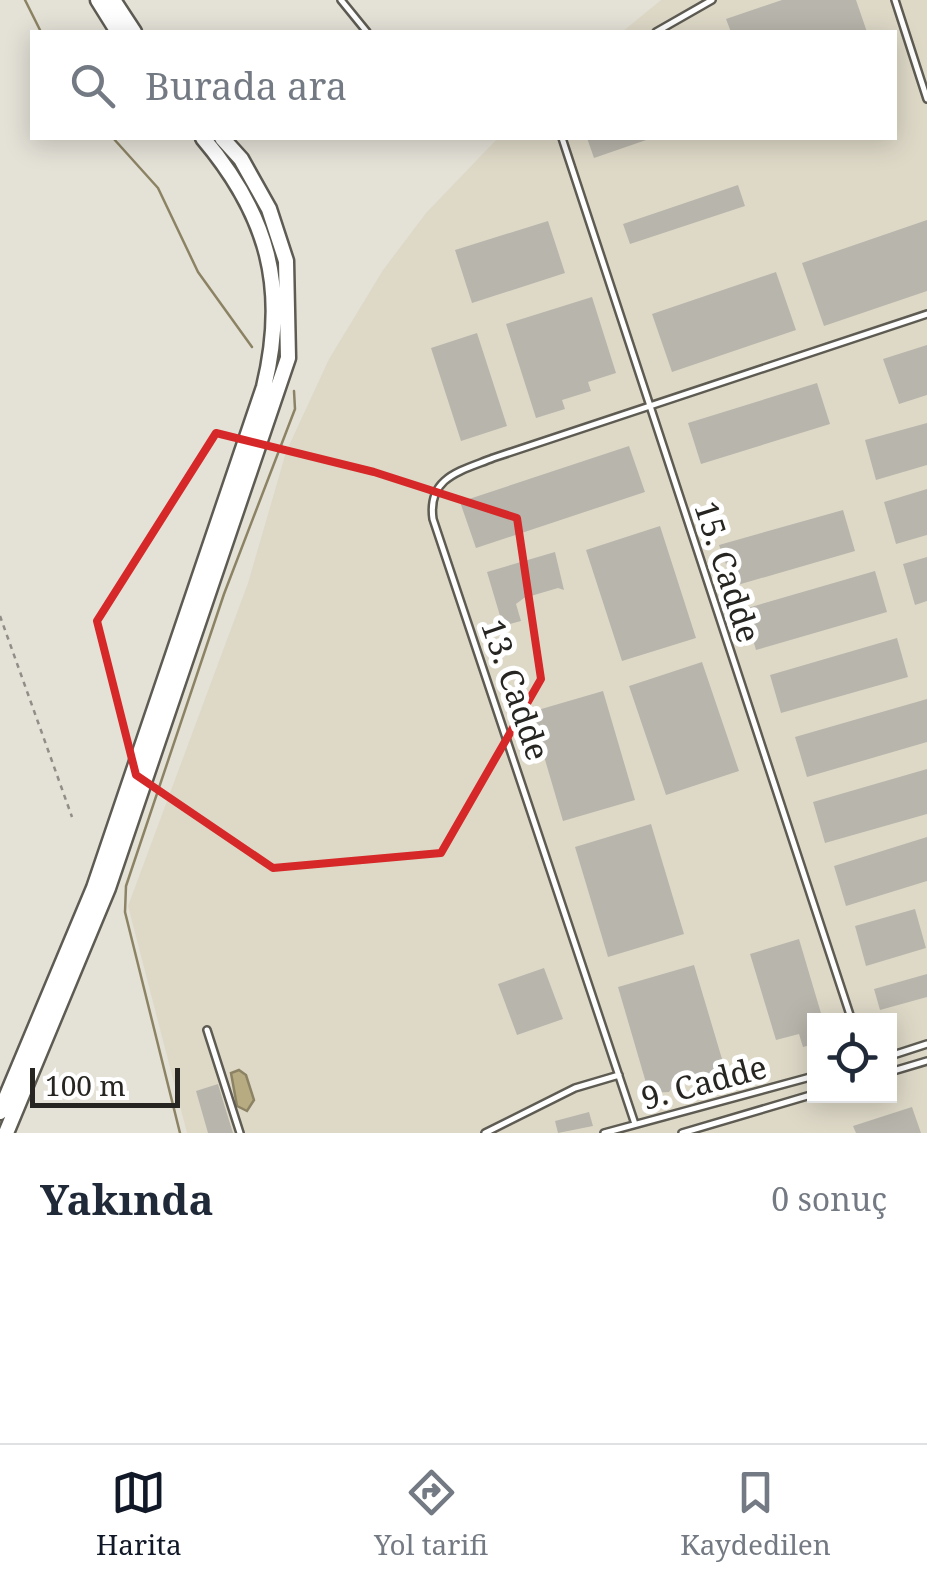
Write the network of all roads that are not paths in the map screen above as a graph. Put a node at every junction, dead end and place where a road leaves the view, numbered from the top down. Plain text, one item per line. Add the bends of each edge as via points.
1 (98, 0) edge
2 (113, 0) edge
3 (341, 0) edge
4 (712, 0) edge
5 (895, 0) edge
6 (117, 30) edge
7 (133, 30) edge
8 (365, 30) edge
9 (660, 30) edge
10 (927, 99) edge
11 (204, 140) edge
12 (224, 140) edge
13 (563, 140) edge
14 (927, 314) edge
15 (649, 407) junction
16 (850, 1013) edge
17 (207, 1030) dead end
18 (927, 1044) edge
19 (897, 1054) edge
20 (927, 1061) edge
21 (897, 1070) edge
22 (619, 1075) junction
23 (807, 1078) edge
24 (807, 1096) edge
25 (0, 1112) edge
26 (646, 1121) junction
27 (633, 1127) edge
28 (6, 1133) edge
29 (240, 1133) edge
30 (485, 1133) edge
31 (604, 1133) edge
32 (650, 1133) edge
33 (682, 1133) edge

1 - 6 street
2 - 7 street
3 - 8 lane
4 - 9 lane
5 - 10 lane
11 - 25 street via 247,199 268,252 273,349 94,888
12 - 28 street via 269,209 286,261 288,358 108,888
13 - 15 lane, 15. Cadde
14 - 15 lane
15 - 16 lane, 15. Cadde
15 - 22 lane, 13. Cadde via 443,478 432,507
17 - 29 lane
18 - 19 lane
20 - 21 lane
22 - 27 lane, 13. Cadde
22 - 30 lane via 575,1088
23 - 26 lane, 9. Cadde
24 - 33 lane, 9. Cadde
26 - 27 lane, 9. Cadde
26 - 32 lane
27 - 31 lane, 9. Cadde

